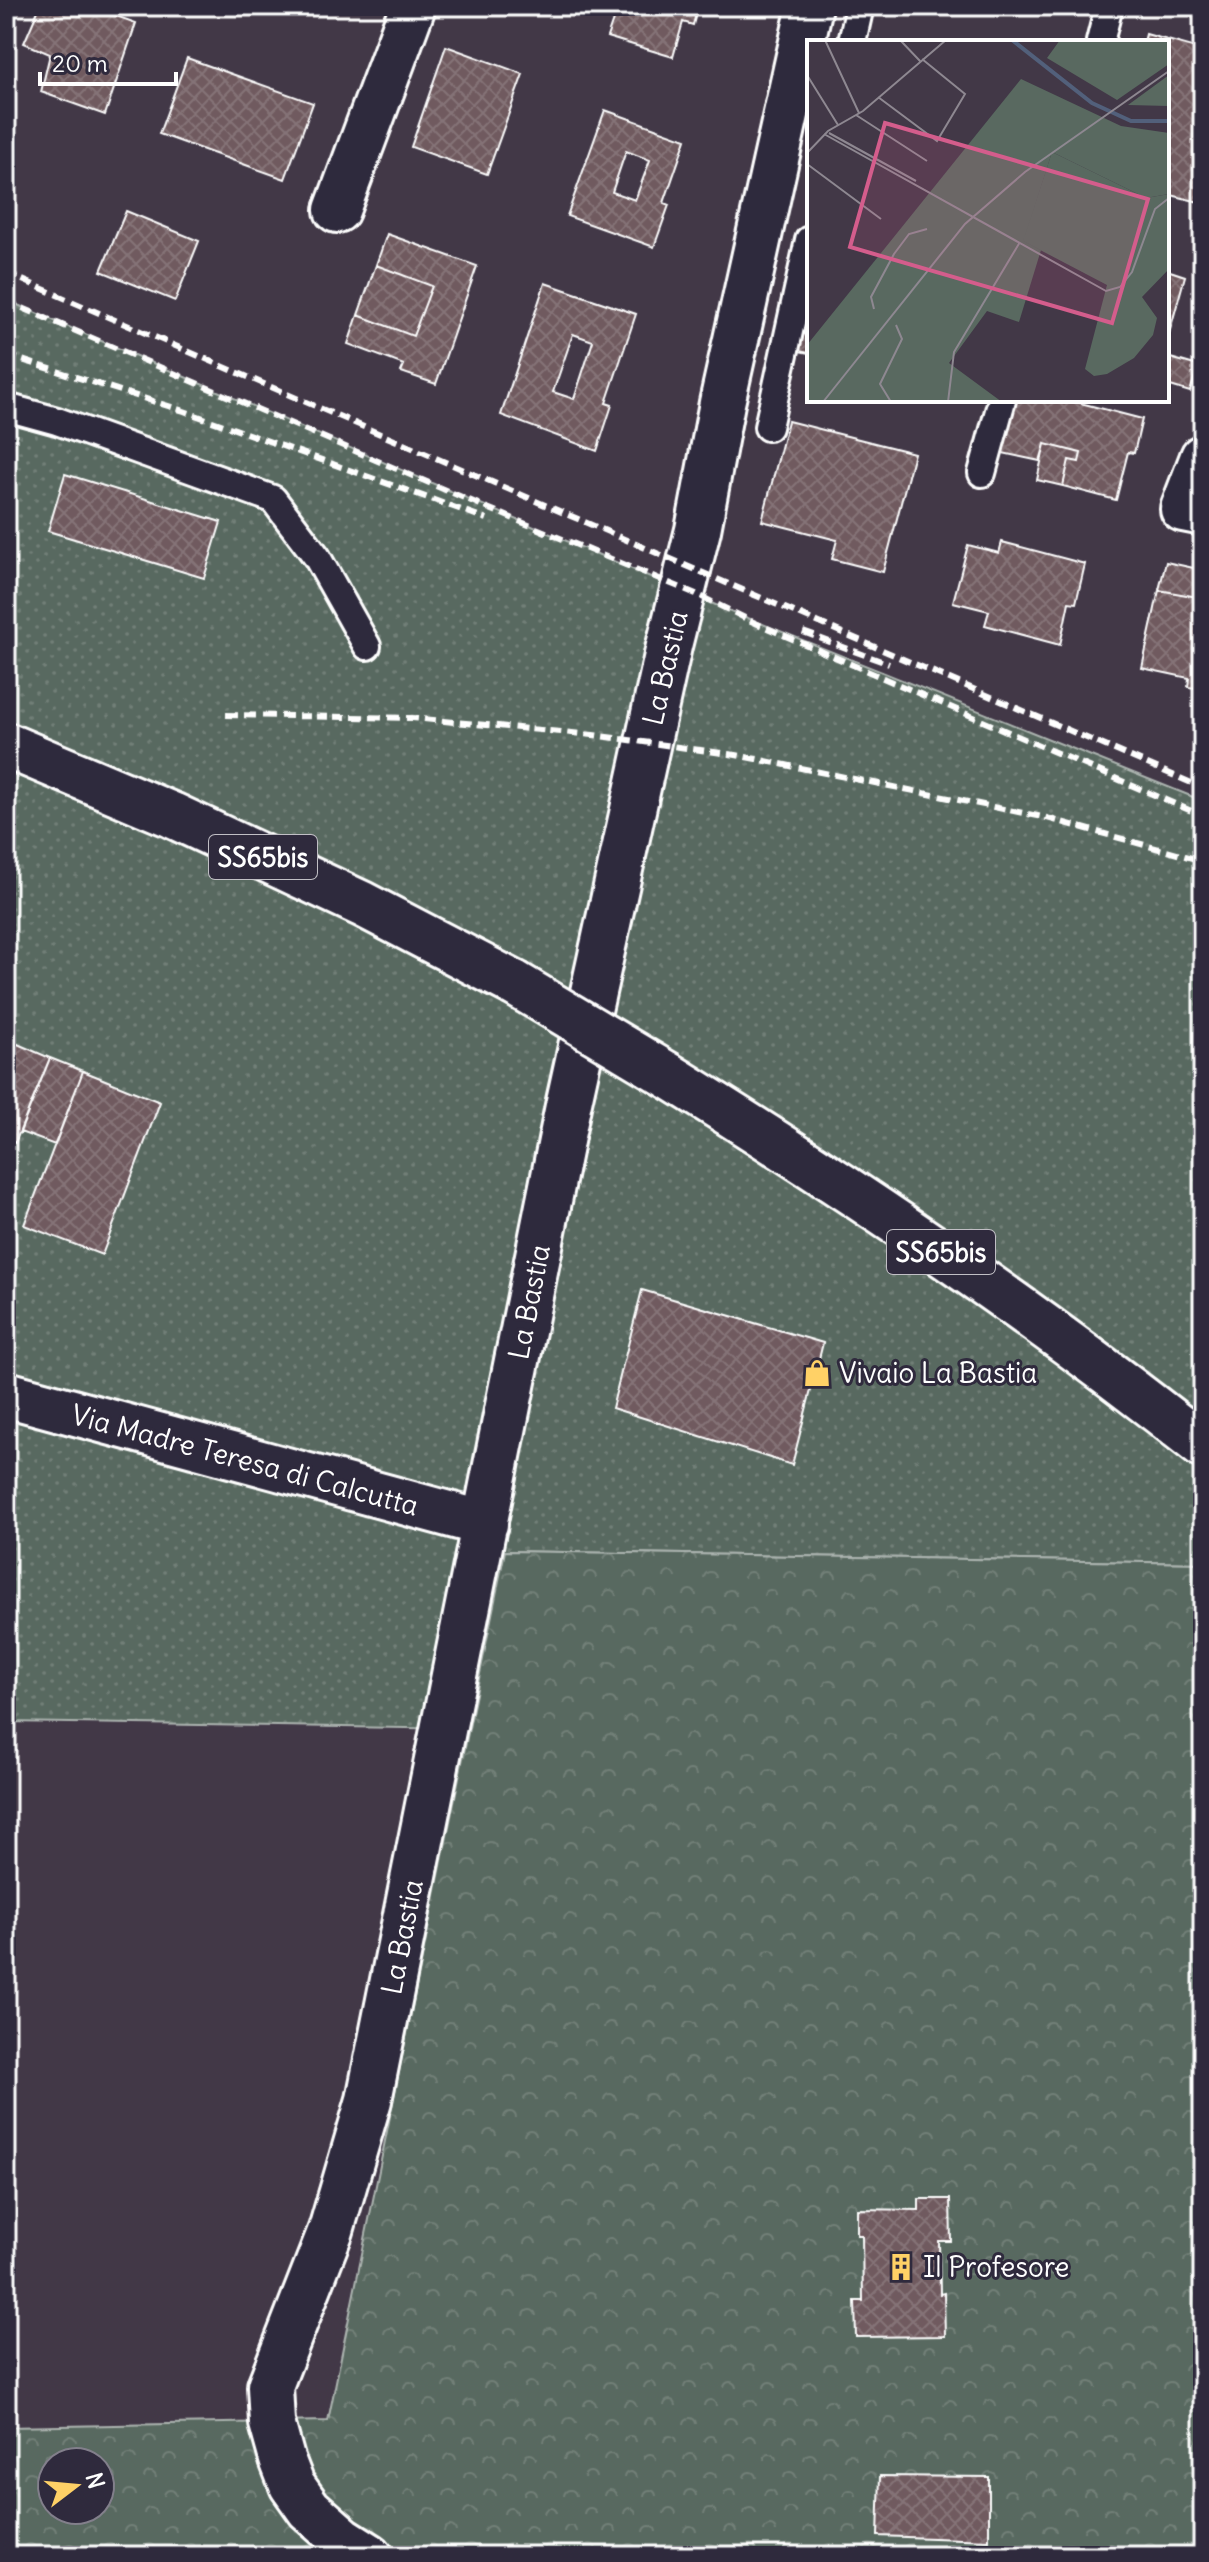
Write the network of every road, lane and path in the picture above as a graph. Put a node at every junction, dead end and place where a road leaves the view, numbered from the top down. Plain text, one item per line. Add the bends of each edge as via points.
1 (413, 6) edge
2 (810, 6) edge
3 (860, 6) edge
4 (1109, 6) edge
5 (852, 40) edge
6 (1100, 40) edge
7 (337, 210) dead end
8 (807, 249) edge
9 (1001, 402) edge
10 (6, 407) edge
11 (768, 427) dead end
12 (1203, 457) edge
13 (982, 473) dead end
14 (1203, 513) edge
15 (367, 646) dead end
16 (6, 745) edge
17 (6, 1394) edge
18 (1203, 1446) edge
19 (485, 1524) junction
20 (370, 2556) edge

1 - 7 street
2 - 19 street, La Bastia via 575,1077
3 - 5 lane
4 - 6 lane
8 - 11 lane
9 - 13 lane
10 - 15 lane via 273,499 317,557
12 - 14 street via 1183,509
16 - 18 street, SS65bis, bridge via 199,827 514,983 938,1249
17 - 19 street, Via Madre Teresa di Calcutta
19 - 20 street, La Bastia via 369,2100 331,2230 270,2386 272,2423 292,2485 309,2509

